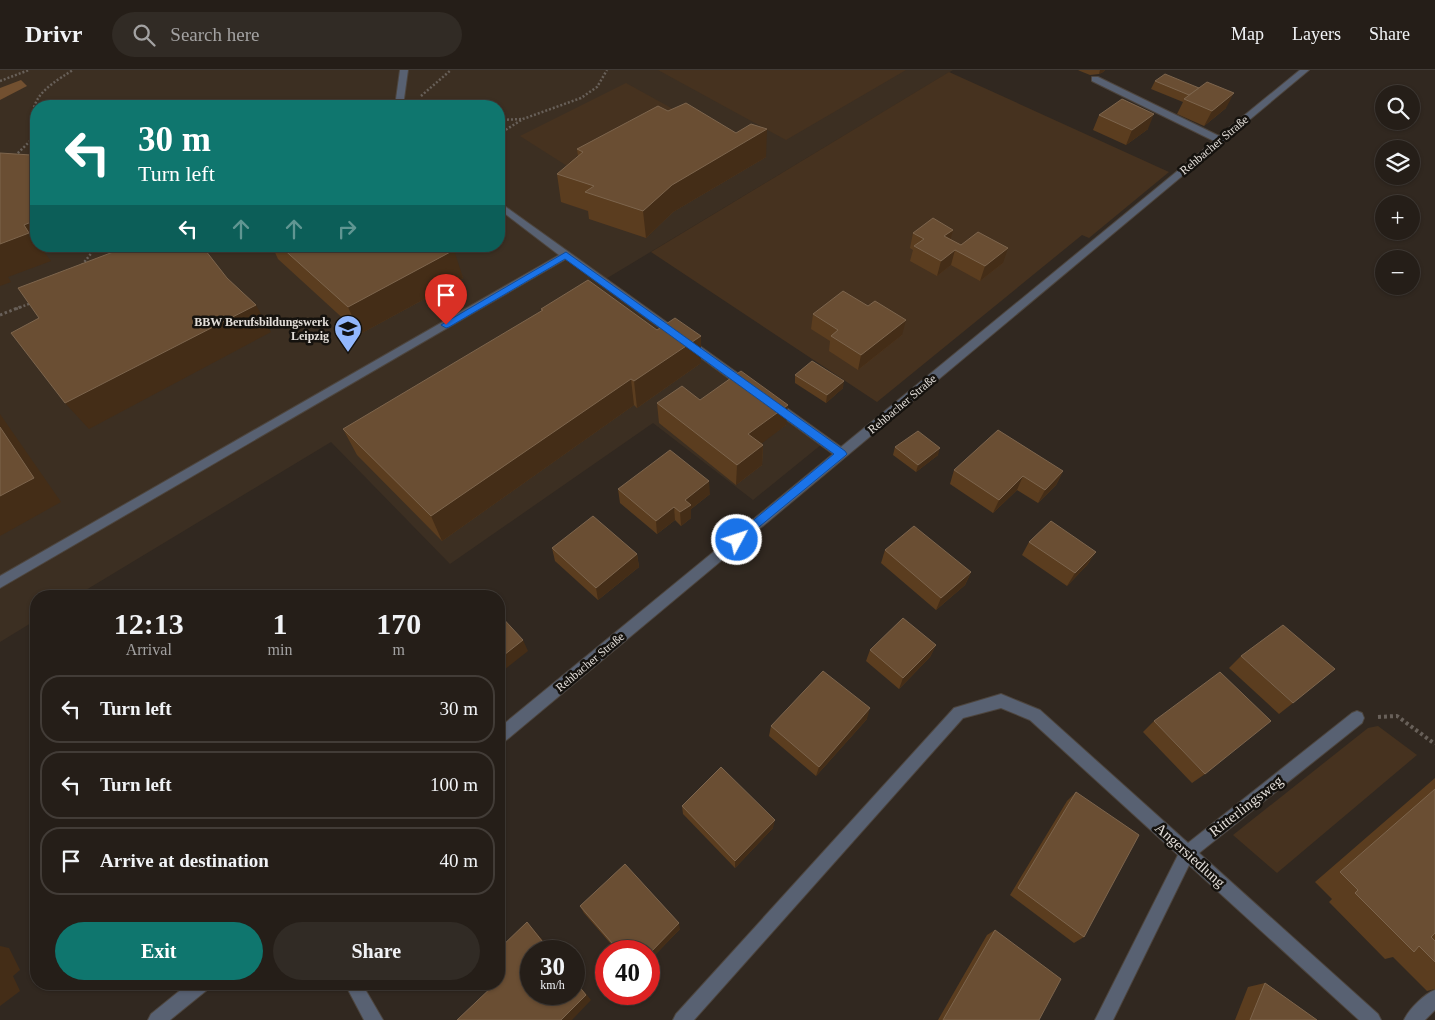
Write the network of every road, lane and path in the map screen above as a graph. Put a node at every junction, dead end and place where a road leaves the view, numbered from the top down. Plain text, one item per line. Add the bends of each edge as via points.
1 (29, 70) edge
2 (73, 70) edge
3 (404, 70) edge
4 (451, 70) edge
5 (608, 70) edge
6 (1305, 70) edge
7 (1095, 79) dead end
8 (0, 80) edge
9 (36, 100) edge
10 (401, 100) edge
11 (416, 100) dead end
12 (523, 119) junction
13 (505, 120) edge
14 (505, 130) edge
15 (1220, 140) junction
16 (30, 141) edge
17 (13, 158) edge
18 (505, 209) edge
19 (92, 252) edge
20 (566, 255) junction
21 (80, 268) edge
22 (35, 301) edge
23 (0, 315) edge
24 (842, 454) junction
25 (0, 583) edge
26 (1357, 718) joint
27 (505, 732) edge
28 (1435, 744) edge
29 (1187, 853) junction
30 (193, 990) edge
31 (356, 990) edge
32 (1435, 998) edge
33 (157, 1020) edge
34 (374, 1020) edge
35 (682, 1020) edge
36 (1104, 1020) edge
37 (1372, 1020) edge
38 (1413, 1020) edge

1 - 8 path
2 - 9 path via 42,91
3 - 10 street
4 - 11 path
5 - 12 path via 597,87 581,98
6 - 15 street, Rehbacher Straße
7 - 15 street
12 - 13 path
12 - 14 path
15 - 24 street, Rehbacher Straße
16 - 17 path
18 - 20 street
19 - 21 path
20 - 24 street
20 - 25 street
22 - 23 path
24 - 27 street, Rehbacher Straße
26 - 28 path via 1397,716
26 - 29 street, Ritterlingsweg
29 - 35 street, Angersiedlung via 1035,715 1001,701 959,713
29 - 36 street, Ritterlingsweg
29 - 37 street, Angersiedlung
30 - 33 street
31 - 34 street
32 - 38 street

